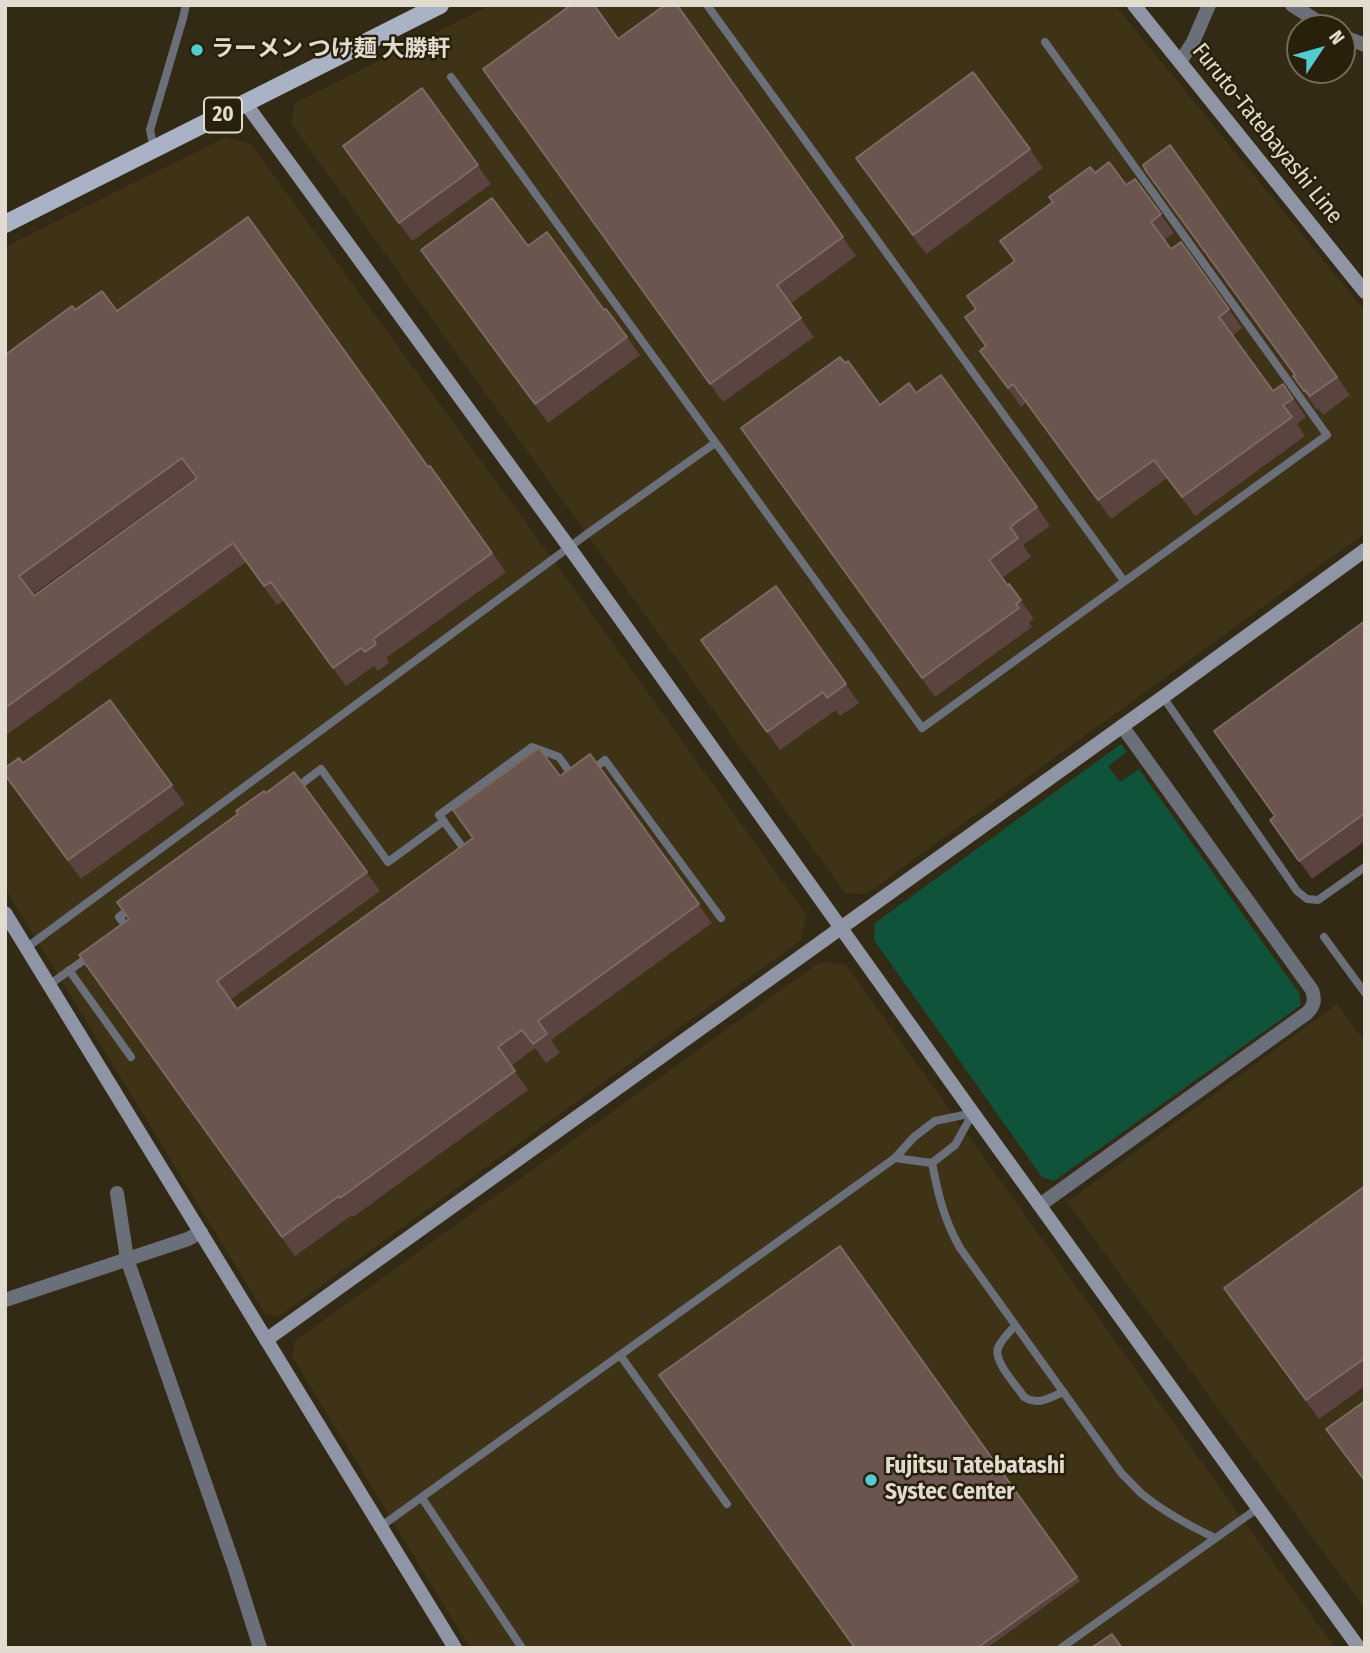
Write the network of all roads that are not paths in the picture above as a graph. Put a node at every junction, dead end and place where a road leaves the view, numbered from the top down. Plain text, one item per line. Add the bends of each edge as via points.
1 (186, 5) edge
2 (440, 5) edge
3 (707, 5) edge
4 (1134, 5) edge
5 (1209, 5) edge
6 (1045, 42) dead end
7 (1180, 62) junction
8 (451, 77) dead end
9 (246, 104) junction
10 (154, 149) junction
11 (5, 224) edge
12 (1365, 292) edge
13 (715, 443) junction
14 (569, 547) junction
15 (1365, 550) edge
16 (1124, 581) junction
17 (1163, 697) junction
18 (1122, 726) junction
19 (287, 794) edge
20 (444, 821) junction
21 (458, 864) edge
22 (1365, 867) edge
23 (141, 900) edge
24 (5, 913) edge
25 (720, 918) dead end
26 (841, 929) junction
27 (117, 935) edge
28 (1324, 937) dead end
29 (26, 947) junction
30 (98, 949) edge
31 (69, 970) junction
32 (49, 985) junction
33 (1365, 993) edge
34 (131, 1057) dead end
35 (973, 1113) junction
36 (895, 1158) junction
37 (932, 1163) junction
38 (117, 1193) dead end
39 (1040, 1205) junction
40 (201, 1232) junction
41 (127, 1259) junction
42 (5, 1300) edge
43 (1015, 1325) junction
44 (266, 1340) junction
45 (620, 1355) junction
46 (1063, 1392) junction
47 (422, 1498) junction
48 (727, 1504) dead end
49 (1258, 1508) junction
50 (380, 1527) junction
51 (1215, 1538) junction
52 (260, 1648) edge
53 (454, 1648) edge
54 (522, 1648) edge
55 (1061, 1648) edge
56 (1359, 1648) edge

1 - 10 lane via 150,130
2 - 9 main road, 20
3 - 16 lane
4 - 7 street, Furuto-Tatebayashi Line
5 - 7 street
6 - 16 lane via 1327,435
7 - 12 street, Furuto-Tatebayashi Line
8 - 13 lane
9 - 10 main road, 20
9 - 14 street
10 - 11 main road, 20
13 - 14 lane
13 - 16 lane via 922,728
14 - 26 street
14 - 29 lane
15 - 17 street
17 - 18 street
17 - 22 lane via 1297,891 1318,900
18 - 26 street
18 - 39 street via 1315,998 1307,1013
19 - 20 lane via 321,769 388,862
20 - 21 lane via 469,856
20 - 25 lane via 439,815 532,747 559,757 576,781 606,760
23 - 27 lane via 118,916 127,928
24 - 29 street
26 - 35 street
26 - 44 street
28 - 33 lane
29 - 32 street
30 - 31 lane
31 - 32 lane
31 - 34 lane
32 - 40 street
35 - 36 lane via 935,1121
35 - 37 lane via 955,1146
35 - 39 street
36 - 37 lane
36 - 45 lane
37 - 43 lane via 948,1227
38 - 41 street
39 - 49 street
40 - 41 street
40 - 44 street
41 - 42 street
41 - 52 street
43 - 46 lane
43 - 46 lane via 997,1355 1024,1397 1038,1402
44 - 50 street
45 - 47 lane
45 - 48 lane
46 - 51 lane via 1122,1474 1142,1494
47 - 50 lane
47 - 54 lane
49 - 51 lane
49 - 56 street
50 - 53 street
51 - 55 lane

